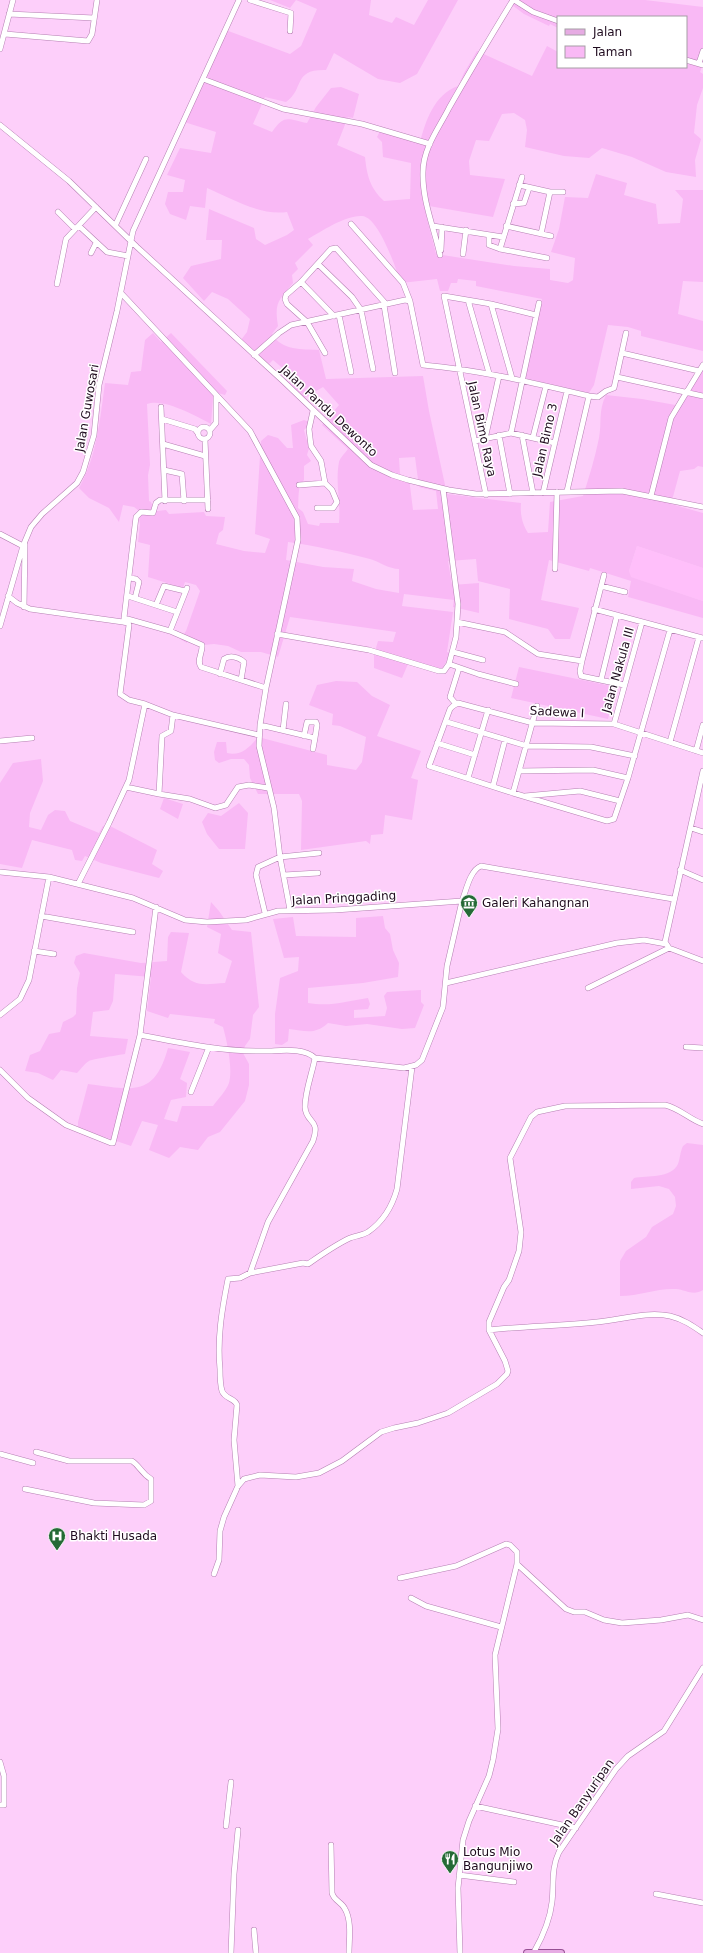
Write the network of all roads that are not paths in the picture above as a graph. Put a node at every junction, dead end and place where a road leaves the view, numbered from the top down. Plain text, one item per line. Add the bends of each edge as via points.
1 (13, 0) edge
2 (97, 0) edge
3 (239, 0) edge
4 (250, 0) edge
5 (513, 0) edge
6 (9, 14) junction
7 (94, 18) junction
8 (557, 21) edge
9 (290, 31) dead end
10 (5, 34) junction
11 (0, 49) edge
12 (703, 51) edge
13 (687, 60) edge
14 (701, 64) edge
15 (203, 79) junction
16 (0, 124) edge
17 (430, 144) junction
18 (146, 159) dead end
19 (522, 177) dead end
20 (519, 185) junction
21 (529, 188) junction
22 (550, 192) junction
23 (563, 192) dead end
24 (513, 204) junction
25 (96, 207) junction
26 (58, 212) dead end
27 (116, 224) junction
28 (351, 224) dead end
29 (433, 226) junction
30 (506, 226) junction
31 (77, 227) junction
32 (442, 227) junction
33 (466, 230) junction
34 (541, 234) junction
35 (490, 235) junction
36 (551, 236) dead end
37 (503, 237) junction
38 (131, 240) junction
39 (96, 243) junction
40 (500, 249) junction
41 (91, 253) dead end
42 (463, 254) dead end
43 (128, 256) junction
44 (547, 258) dead end
45 (318, 264) junction
46 (301, 282) junction
47 (57, 284) dead end
48 (121, 293) junction
49 (468, 300) junction
50 (410, 301) junction
51 (539, 303) dead end
52 (491, 304) junction
53 (385, 305) junction
54 (361, 310) junction
55 (536, 315) junction
56 (336, 316) junction
57 (307, 322) junction
58 (626, 333) dead end
59 (622, 352) junction
60 (325, 353) dead end
61 (254, 355) junction
62 (703, 365) edge
63 (459, 368) junction
64 (373, 369) dead end
65 (699, 371) junction
66 (351, 372) dead end
67 (395, 373) dead end
68 (489, 373) junction
69 (499, 376) junction
70 (617, 377) junction
71 (512, 378) junction
72 (521, 380) junction
73 (546, 386) junction
74 (567, 391) junction
75 (686, 392) junction
76 (589, 396) junction
77 (703, 396) edge
78 (216, 397) junction
79 (161, 407) dead end
80 (313, 411) junction
81 (162, 419) junction
82 (210, 430) junction
83 (197, 432) junction
84 (511, 433) junction
85 (499, 435) junction
86 (522, 435) junction
87 (533, 437) junction
88 (485, 439) junction
89 (205, 440) junction
90 (475, 441) junction
91 (555, 443) junction
92 (163, 444) junction
93 (205, 456) junction
94 (164, 470) junction
95 (325, 483) junction
96 (299, 485) dead end
97 (443, 489) junction
98 (567, 491) junction
99 (557, 492) junction
100 (543, 493) junction
101 (510, 494) junction
102 (533, 494) junction
103 (486, 495) junction
104 (652, 496) junction
105 (208, 500) junction
106 (166, 501) junction
107 (184, 501) junction
108 (703, 507) edge
109 (317, 508) dead end
110 (208, 509) dead end
111 (0, 534) edge
112 (24, 543) junction
113 (555, 569) dead end
114 (604, 575) dead end
115 (130, 578) junction
116 (601, 586) junction
117 (625, 592) dead end
118 (8, 596) junction
119 (128, 596) junction
120 (135, 598) junction
121 (156, 605) junction
122 (24, 607) junction
123 (594, 609) junction
124 (177, 612) junction
125 (617, 615) junction
126 (124, 620) junction
127 (457, 622) junction
128 (642, 622) junction
129 (0, 626) edge
130 (670, 630) junction
131 (170, 631) junction
132 (277, 634) junction
133 (701, 638) edge
134 (453, 652) junction
135 (483, 660) dead end
136 (582, 661) junction
137 (449, 664) junction
138 (459, 668) junction
139 (220, 674) junction
140 (241, 680) junction
141 (601, 680) junction
142 (516, 684) dead end
143 (624, 685) junction
144 (266, 688) junction
145 (145, 704) junction
146 (286, 704) dead end
147 (456, 704) junction
148 (537, 706) dead end
149 (488, 710) junction
150 (174, 715) junction
151 (447, 722) junction
152 (533, 723) junction
153 (260, 724) junction
154 (614, 724) junction
155 (703, 725) edge
156 (283, 730) junction
157 (481, 732) junction
158 (641, 732) junction
159 (702, 733) edge
160 (259, 735) junction
161 (304, 736) junction
162 (32, 738) dead end
163 (315, 738) junction
164 (505, 740) junction
165 (0, 741) edge
166 (670, 742) junction
167 (437, 743) junction
168 (527, 746) junction
169 (313, 749) dead end
170 (696, 751) junction
171 (703, 753) edge
172 (475, 755) junction
173 (635, 756) junction
174 (519, 771) junction
175 (703, 771) edge
176 (468, 778) junction
177 (628, 778) junction
178 (493, 786) junction
179 (126, 787) junction
180 (268, 788) junction
181 (513, 793) junction
182 (159, 794) junction
183 (524, 796) junction
184 (620, 801) junction
185 (690, 828) junction
186 (703, 832) edge
187 (319, 853) dead end
188 (280, 857) junction
189 (680, 870) junction
190 (0, 872) edge
191 (318, 873) dead end
192 (284, 875) junction
193 (50, 877) junction
194 (703, 880) edge
195 (78, 884) junction
196 (673, 899) junction
197 (462, 901) junction
198 (156, 908) junction
199 (290, 910) junction
200 (265, 913) junction
201 (41, 916) junction
202 (133, 932) dead end
203 (667, 946) junction
204 (34, 951) junction
205 (54, 954) dead end
206 (703, 961) edge
207 (446, 983) junction
208 (588, 988) dead end
209 (0, 1015) edge
210 (140, 1035) junction
211 (209, 1047) junction
212 (686, 1047) dead end
213 (703, 1048) edge
214 (315, 1058) junction
215 (412, 1067) junction
216 (0, 1070) edge
217 (191, 1092) dead end
218 (703, 1124) edge
219 (250, 1273) junction
220 (490, 1330) junction
221 (703, 1333) edge
222 (36, 1452) dead end
223 (0, 1454) edge
224 (33, 1463) dead end
225 (238, 1486) junction
226 (25, 1489) dead end
227 (517, 1564) junction
228 (214, 1574) dead end
229 (400, 1578) dead end
230 (411, 1598) dead end
231 (703, 1620) edge
232 (501, 1627) junction
233 (703, 1668) edge
234 (701, 1676) edge
235 (0, 1762) edge
236 (231, 1782) dead end
237 (0, 1805) edge
238 (475, 1806) junction
239 (226, 1826) dead end
240 (576, 1828) junction
241 (238, 1830) dead end
242 (330, 1845) dead end
243 (459, 1875) junction
244 (514, 1882) dead end
245 (656, 1894) dead end
246 (703, 1903) edge
247 (254, 1930) dead end
248 (534, 1952) edge
249 (232, 1953) edge
250 (256, 1953) edge
251 (349, 1953) edge
252 (460, 1953) edge
253 (527, 1953) edge
254 (558, 1953) edge

1 - 6 street
2 - 7 street
3 - 15 street, Jalan Guwosari
4 - 9 street via 291,13
5 - 8 street via 533,12
5 - 17 street via 476,60
6 - 7 street
6 - 10 street
7 - 10 street via 92,34 87,41
10 - 11 street
12 - 14 street
13 - 14 street
15 - 17 street via 283,108 362,124
15 - 38 street, Jalan Guwosari via 135,226
16 - 25 street, Jalan Pandu Dewonto via 69,181
17 - 29 street via 424,159 423,183
18 - 27 street
19 - 20 street
20 - 21 street
20 - 24 street
21 - 22 street
21 - 24 street via 524,203
22 - 23 street
22 - 34 street
24 - 30 street
25 - 27 street, Jalan Pandu Dewonto
25 - 31 street
26 - 31 street
27 - 38 street, Jalan Pandu Dewonto
28 - 50 street via 403,283
29 - 32 street
29 - 32 street via 440,255
30 - 34 street
30 - 37 street
31 - 39 street
31 - 47 street via 64,243
32 - 33 street
33 - 35 street
33 - 42 street
34 - 36 street
35 - 37 street
35 - 40 street via 489,245
37 - 40 street
38 - 43 street, Jalan Guwosari
38 - 61 street, Jalan Pandu Dewonto
39 - 41 street
39 - 43 street via 107,252
40 - 44 street
43 - 48 street, Jalan Guwosari
45 - 46 street
45 - 53 street via 330,249 336,248
45 - 54 street via 352,297
46 - 56 street
46 - 57 street via 286,295 285,301
48 - 78 street
48 - 112 street, Jalan Guwosari via 99,385 94,435 83,472 77,483 36,520
49 - 52 street
49 - 63 street, Jalan Bimo Raya via 444,296
49 - 68 street
50 - 53 street
50 - 63 street via 423,365
51 - 55 street
52 - 55 street
52 - 71 street
53 - 54 street
53 - 67 street
54 - 56 street
54 - 64 street
55 - 72 street
56 - 57 street
56 - 66 street
57 - 60 street
57 - 61 street via 286,327
58 - 59 street
59 - 65 street
59 - 70 street
61 - 80 street, Jalan Pandu Dewonto
62 - 65 street
63 - 68 street
63 - 90 street, Jalan Bimo Raya
65 - 75 street
68 - 69 street
69 - 71 street
69 - 88 street
70 - 75 street
70 - 76 street via 613,390 606,391 598,397
71 - 72 street
72 - 73 street
72 - 84 street
73 - 74 street
73 - 87 street
74 - 76 street
74 - 91 street, Jalan Bimo 3
75 - 77 street
75 - 104 street via 669,423
76 - 98 street
78 - 82 street via 216,423
78 - 132 street via 250,431 297,518 298,540
79 - 81 street
80 - 95 street via 309,437 312,448 322,463
80 - 97 street, Jalan Pandu Dewonto via 371,466 392,475
81 - 83 street
81 - 92 street
82 - 83 street via 203,426
82 - 89 street via 209,438
83 - 89 street via 198,436
84 - 85 street
84 - 86 street
85 - 88 street
85 - 101 street
86 - 87 street
86 - 102 street
87 - 91 street
88 - 90 street
89 - 93 street
90 - 103 street, Jalan Bimo Raya
91 - 100 street, Jalan Bimo 3
92 - 93 street
92 - 94 street
93 - 105 street
94 - 106 street
94 - 107 street via 182,474
95 - 96 street
95 - 109 street via 335,496 337,505 331,509
97 - 103 street, Jalan Pandu Dewonto
97 - 127 street via 458,604
98 - 99 street, Jalan Pandu Dewonto
98 - 104 street, Jalan Pandu Dewonto via 622,491
99 - 100 street, Jalan Pandu Dewonto
99 - 113 street
100 - 102 street, Jalan Pandu Dewonto
101 - 102 street, Jalan Pandu Dewonto
101 - 103 street, Jalan Pandu Dewonto
104 - 108 street, Jalan Pandu Dewonto
105 - 107 street
105 - 110 street
106 - 107 street
106 - 115 street via 157,501 153,512 141,512 136,516
111 - 112 street
112 - 118 street, Jalan Guwosari
112 - 122 street
114 - 116 street
115 - 119 street
115 - 120 street via 139,582
116 - 117 street
116 - 123 street
118 - 122 street
118 - 129 street, Jalan Guwosari
119 - 120 street
119 - 126 street
120 - 121 street
121 - 124 street
121 - 124 street via 164,586 186,589
122 - 126 street
123 - 125 street
123 - 136 street
124 - 131 street
125 - 128 street
125 - 141 street
126 - 131 street
126 - 145 street via 129,626 120,694 129,700
127 - 134 street
127 - 136 street via 505,632 538,654
128 - 130 street
128 - 143 street, Jalan Nakula III
130 - 133 street
130 - 158 street
131 - 139 street via 201,644 200,666
132 - 137 street via 369,650 439,672 444,671
132 - 144 street
133 - 166 street
134 - 135 street
134 - 137 street
136 - 141 street via 580,675
137 - 138 street
138 - 142 street
138 - 147 street via 450,697
139 - 140 street
139 - 140 street via 224,659 234,657 244,662
140 - 144 street
141 - 143 street
143 - 154 street, Jalan Nakula III
144 - 153 street
145 - 150 street
145 - 179 street
146 - 156 street
147 - 149 street, Sadewa I
147 - 151 street via 450,709
148 - 152 street
149 - 152 street, Sadewa I
149 - 157 street
150 - 160 street
150 - 182 street via 171,730 162,736
151 - 157 street
151 - 167 street
152 - 154 street, Sadewa I
152 - 168 street
153 - 156 street
153 - 160 street
154 - 158 street, Sadewa I
155 - 159 street
156 - 161 street
157 - 164 street
157 - 172 street
158 - 166 street, Sadewa I
158 - 173 street
159 - 170 street
160 - 180 street
161 - 163 street
161 - 163 street via 306,722 314,722 317,725
162 - 165 street
163 - 169 street
164 - 168 street
164 - 178 street
166 - 170 street, Sadewa I
167 - 172 street
167 - 176 street via 429,762 430,766
168 - 173 street via 592,747
168 - 174 street
170 - 171 street, Sadewa I
172 - 176 street
173 - 177 street
174 - 177 street via 593,770
174 - 181 street
175 - 185 street
176 - 178 street
177 - 184 street
178 - 181 street
179 - 182 street
179 - 195 street
180 - 182 street via 249,785 238,787 226,805 215,808 190,799
180 - 188 street via 274,808
181 - 183 street
183 - 184 street via 580,791
183 - 184 street via 610,821 614,819
185 - 186 street
185 - 189 street
187 - 188 street
188 - 192 street
188 - 200 street via 261,864 256,871
189 - 194 street
189 - 196 street
190 - 193 street, Jalan Pringgading
191 - 192 street
192 - 199 street
193 - 195 street, Jalan Pringgading
193 - 201 street
195 - 198 street, Jalan Pringgading via 133,898
196 - 197 street via 486,866 476,868
196 - 203 street
197 - 199 street, Jalan Pringgading via 335,910
197 - 207 street via 447,966
198 - 200 street, Jalan Pringgading via 185,920 207,922 246,920
198 - 210 street
199 - 200 street, Jalan Pringgading
201 - 202 street
201 - 204 street
203 - 206 street
203 - 207 street via 644,940 617,943
203 - 208 street
204 - 205 street
204 - 209 street via 24,994
207 - 215 street via 443,1007 429,1045 422,1060
210 - 211 street
210 - 216 street via 112,1143 66,1125 28,1098
211 - 214 street via 246,1051 298,1051
211 - 217 street
212 - 213 street
214 - 215 street
214 - 219 street via 305,1106 307,1115 316,1126 316,1133 268,1222
215 - 219 street via 398,1183 394,1202 386,1217 367,1232 329,1249 308,1264
218 - 220 street via 665,1105 565,1106 530,1116 510,1158 518,1203 519,1252 509,1280 490,1318
219 - 225 street via 240,1278 228,1279 221,1313 218,1352 222,1390 237,1406 234,1440
220 - 221 street via 596,1322 649,1314 678,1319
220 - 225 street via 502,1352 508,1371 502,1380 486,1391 435,1418 381,1432 342,1461 319,1472 296,1477 260,1475 244,1480
222 - 226 street via 69,1460 132,1461 151,1479 151,1501 144,1505 94,1503
223 - 224 street
225 - 228 street via 220,1531 219,1554
227 - 229 street via 516,1549 506,1544 456,1566
227 - 231 street via 566,1609 574,1612 585,1612 604,1620 622,1623 688,1615
227 - 232 street
230 - 232 street via 426,1606
232 - 238 street via 494,1664 498,1729 489,1776
233 - 234 street, Jalan Banyuripan
234 - 240 street, Jalan Banyuripan via 664,1730 628,1756 616,1769
235 - 237 street via 4,1776 4,1806
236 - 239 street
238 - 240 street
238 - 243 street via 463,1840
240 - 248 street, Jalan Banyuripan via 555,1860 549,1921
241 - 249 street
242 - 251 street via 332,1893 334,1899 346,1910 349,1920
243 - 244 street
243 - 252 street
245 - 246 street
247 - 250 street
248 - 253 main road
248 - 254 main road

